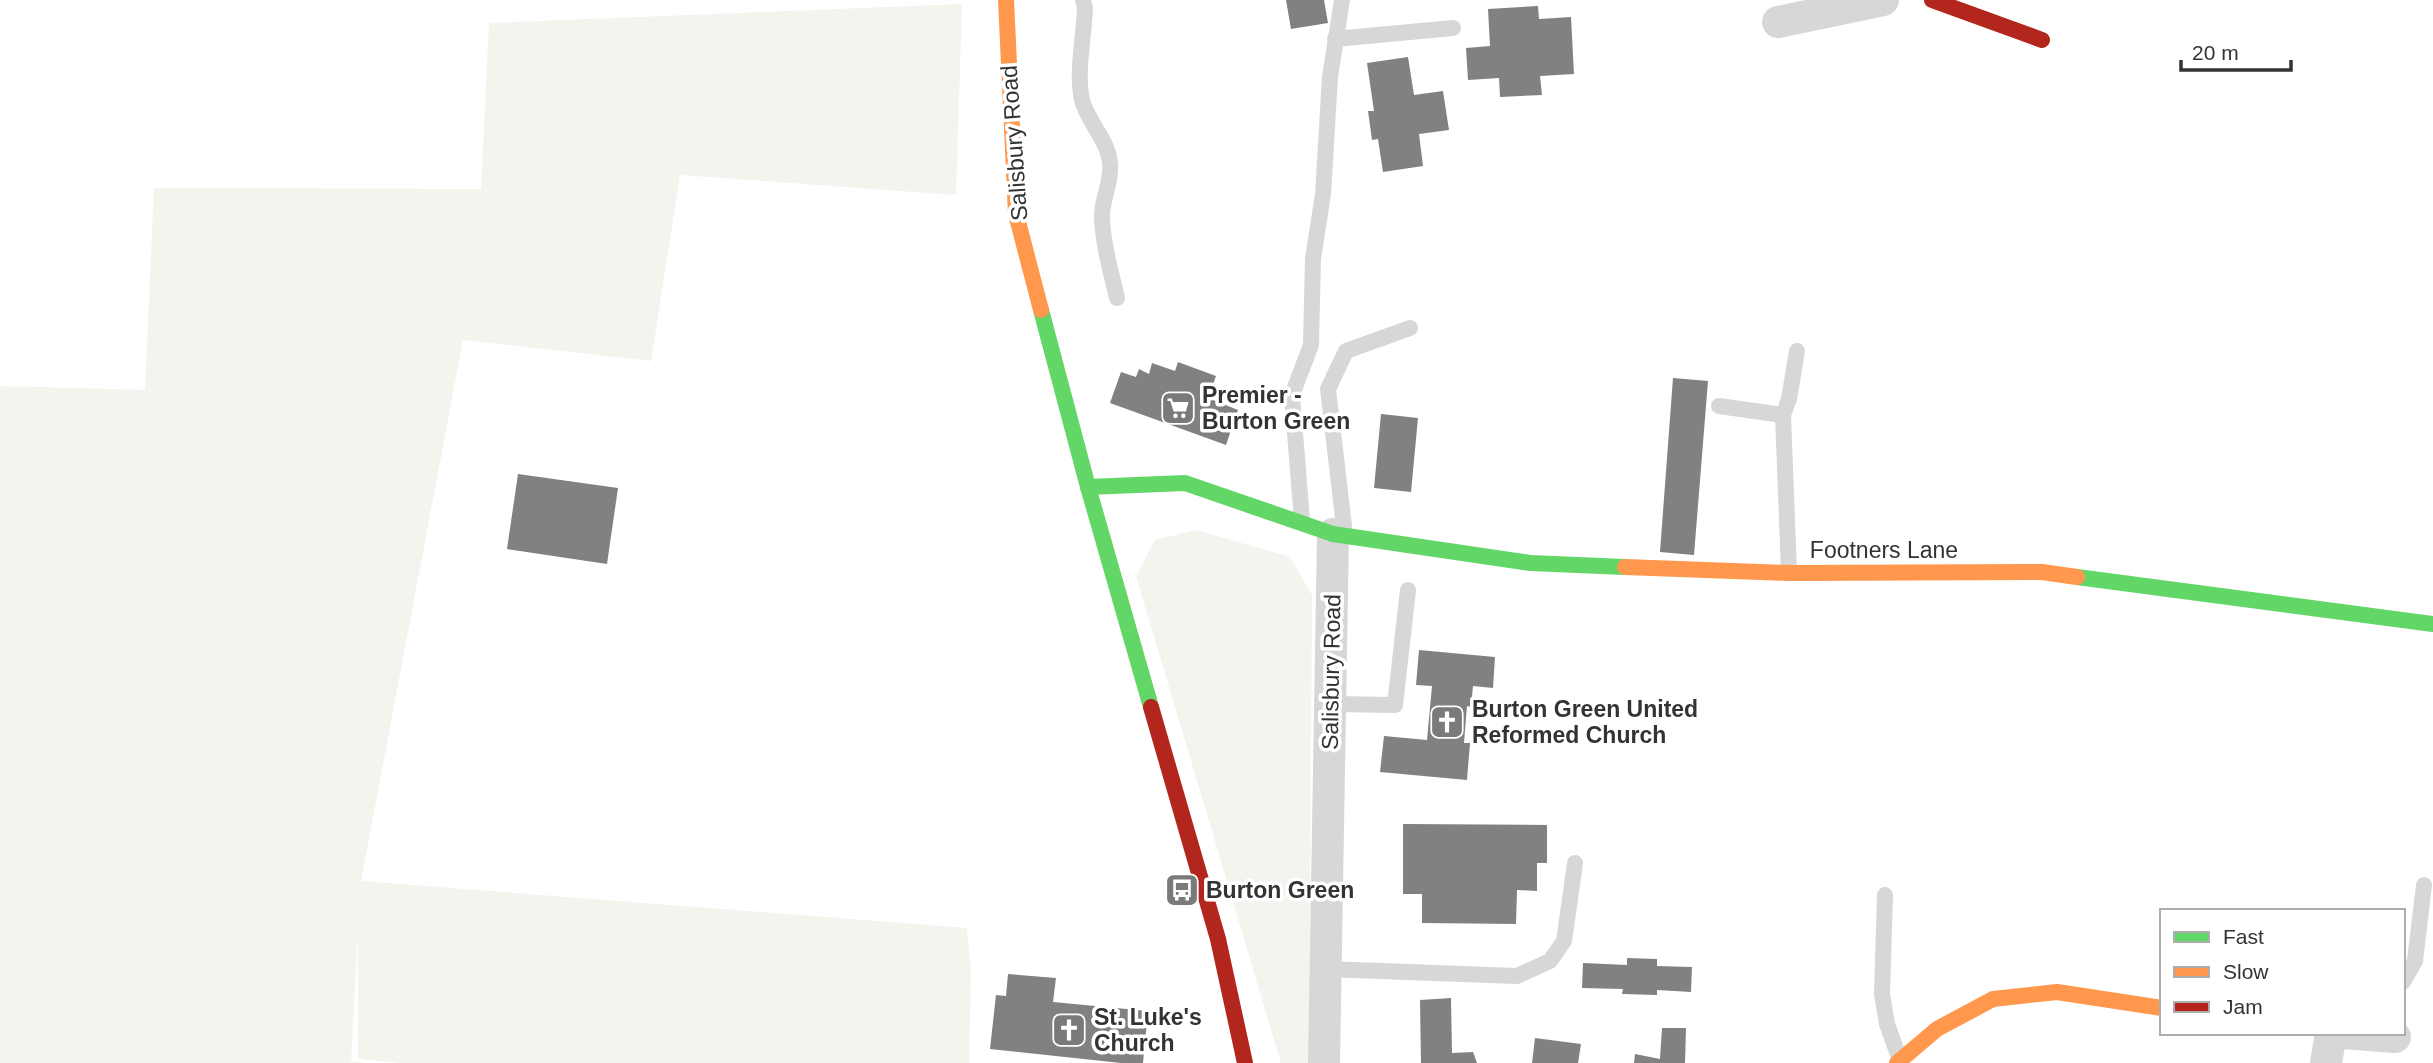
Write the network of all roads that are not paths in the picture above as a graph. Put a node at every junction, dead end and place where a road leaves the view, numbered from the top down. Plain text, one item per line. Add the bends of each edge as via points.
1 (1006, 0) edge
2 (1083, 0) edge
3 (1342, 0) edge
4 (1883, 0) edge
5 (1931, 0) edge
6 (1778, 22) dead end
7 (1453, 28) dead end
8 (1335, 39) junction
9 (2042, 40) dead end
10 (1117, 298) dead end
11 (1410, 328) dead end
12 (1797, 351) dead end
13 (1719, 406) dead end
14 (1783, 415) junction
15 (1088, 487) junction
16 (1302, 524) junction
17 (1339, 535) junction
18 (1789, 573) junction
19 (1408, 590) dead end
20 (2433, 624) edge
21 (1331, 704) junction
22 (1575, 863) dead end
23 (2424, 885) dead end
24 (1885, 895) dead end
25 (1326, 969) junction
26 (2405, 978) edge
27 (2160, 1008) edge
28 (2331, 1035) edge
29 (1898, 1062) edge
30 (1245, 1063) edge
31 (1324, 1063) edge
32 (2326, 1063) edge

1 - 15 street, Salisbury Road via 1016,214
2 - 10 lane via 1079,79 1083,103 1110,163 1102,215
3 - 8 lane
4 - 6 street
5 - 9 street
7 - 8 lane
8 - 16 lane via 1323,194 1313,258 1311,345 1292,395
11 - 17 lane via 1346,351 1328,389
12 - 14 lane
13 - 14 lane
14 - 18 lane
15 - 16 street via 1185,483
15 - 30 street, Salisbury Road via 1218,939
16 - 17 street
17 - 18 street, Footners Lane via 1530,563
17 - 21 street, Salisbury Road
18 - 20 street, Footners Lane via 2042,572
19 - 21 lane via 1395,705
21 - 25 street, Salisbury Road
22 - 25 lane via 1564,941 1550,961 1517,976
23 - 26 lane via 2415,961
24 - 29 lane via 1882,994
25 - 31 street, Salisbury Road
27 - 29 street via 2057,992 1993,999 1937,1029
28 - 32 street

